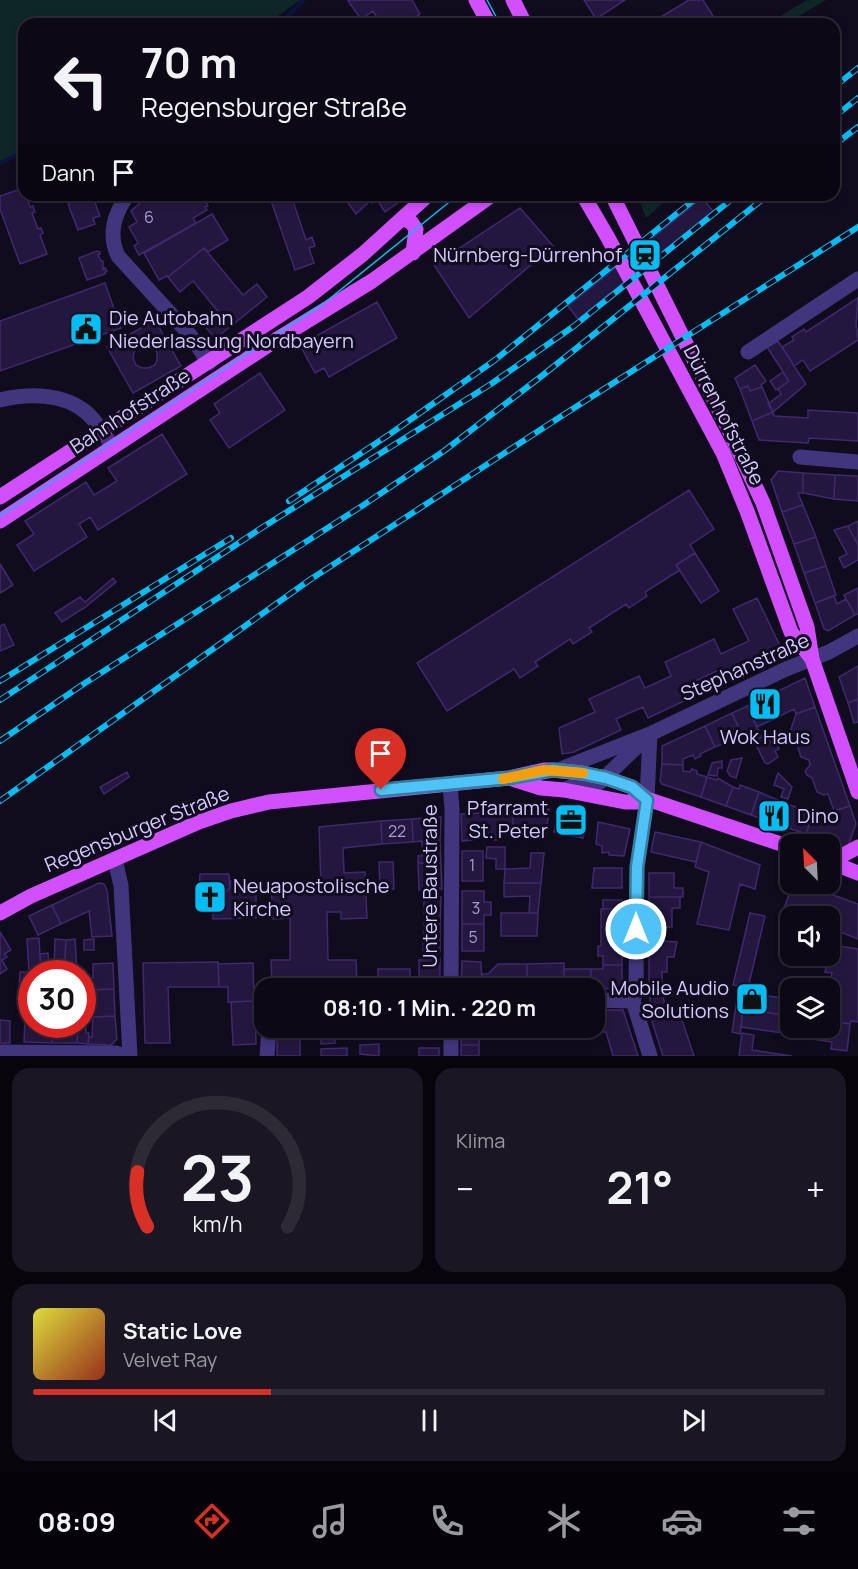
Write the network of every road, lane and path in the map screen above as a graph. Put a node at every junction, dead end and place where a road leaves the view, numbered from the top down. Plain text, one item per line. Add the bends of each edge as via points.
1 (513, 0) edge
2 (522, 18) edge
3 (124, 201) edge
4 (422, 201) edge
5 (484, 201) edge
6 (587, 201) edge
7 (610, 201) edge
8 (615, 201) edge
9 (622, 215) junction
10 (403, 219) junction
11 (412, 253) junction
12 (858, 279) edge
13 (748, 352) dead end
14 (208, 363) junction
15 (0, 400) edge
16 (102, 431) junction
17 (113, 447) junction
18 (800, 457) dead end
19 (858, 462) edge
20 (0, 497) edge
21 (0, 521) edge
22 (858, 636) edge
23 (812, 659) junction
24 (650, 734) junction
25 (558, 770) junction
26 (509, 778) junction
27 (606, 778) junction
28 (450, 784) junction
29 (564, 790) junction
30 (858, 792) edge
31 (647, 800) junction
32 (780, 844) edge
33 (858, 847) edge
34 (840, 857) edge
35 (115, 859) junction
36 (840, 866) edge
37 (858, 873) edge
38 (0, 913) edge
39 (451, 978) edge
40 (605, 1000) edge
41 (633, 1001) junction
42 (268, 1038) edge
43 (451, 1038) edge
44 (0, 1052) edge
45 (124, 1056) edge
46 (130, 1056) edge
47 (267, 1056) edge
48 (451, 1056) edge
49 (650, 1056) edge

1 - 2 main road
3 - 14 street via 115,217 113,231 118,256 190,335
4 - 10 main road, Bahnhofstraße
5 - 11 main road, Bahnhofstraße
6 - 23 main road, Dürrenhofstraße via 723,453 791,633
7 - 9 main road, Dürrenhofstraße
8 - 9 main road, Dürrenhofstraße
9 - 23 main road, Dürrenhofstraße via 760,495 803,617
10 - 11 main road via 416,229
10 - 14 main road, Bahnhofstraße via 326,285
11 - 17 main road, Bahnhofstraße
12 - 13 street
14 - 16 main road, Bahnhofstraße
15 - 16 street via 31,396 64,400 85,412
16 - 17 street
16 - 20 main road, Bahnhofstraße
17 - 21 main road, Bahnhofstraße
18 - 19 street
22 - 23 street, Stephanstraße
23 - 24 street, Stephanstraße
23 - 30 main road, Dürrenhofstraße
24 - 25 street, Stephanstraße
24 - 27 street, Stephanstraße
24 - 31 street
25 - 26 main road, Regensburger Straße
25 - 27 main road, Regensburger Straße
26 - 28 main road, Regensburger Straße
26 - 29 main road, Regensburger Straße
27 - 29 street, Regensburger Straße
27 - 31 main road, Regensburger Straße via 632,787
28 - 35 main road, Regensburger Straße via 256,805 199,822
28 - 39 street, Untere Baustraße
29 - 31 main road, Regensburger Straße via 625,802
31 - 32 main road, Regensburger Straße
31 - 41 street via 637,867
33 - 34 main road
35 - 38 main road, Regensburger Straße
35 - 46 street via 121,886
36 - 37 main road
40 - 41 street
41 - 49 street
42 - 47 street
43 - 48 street
44 - 45 street

